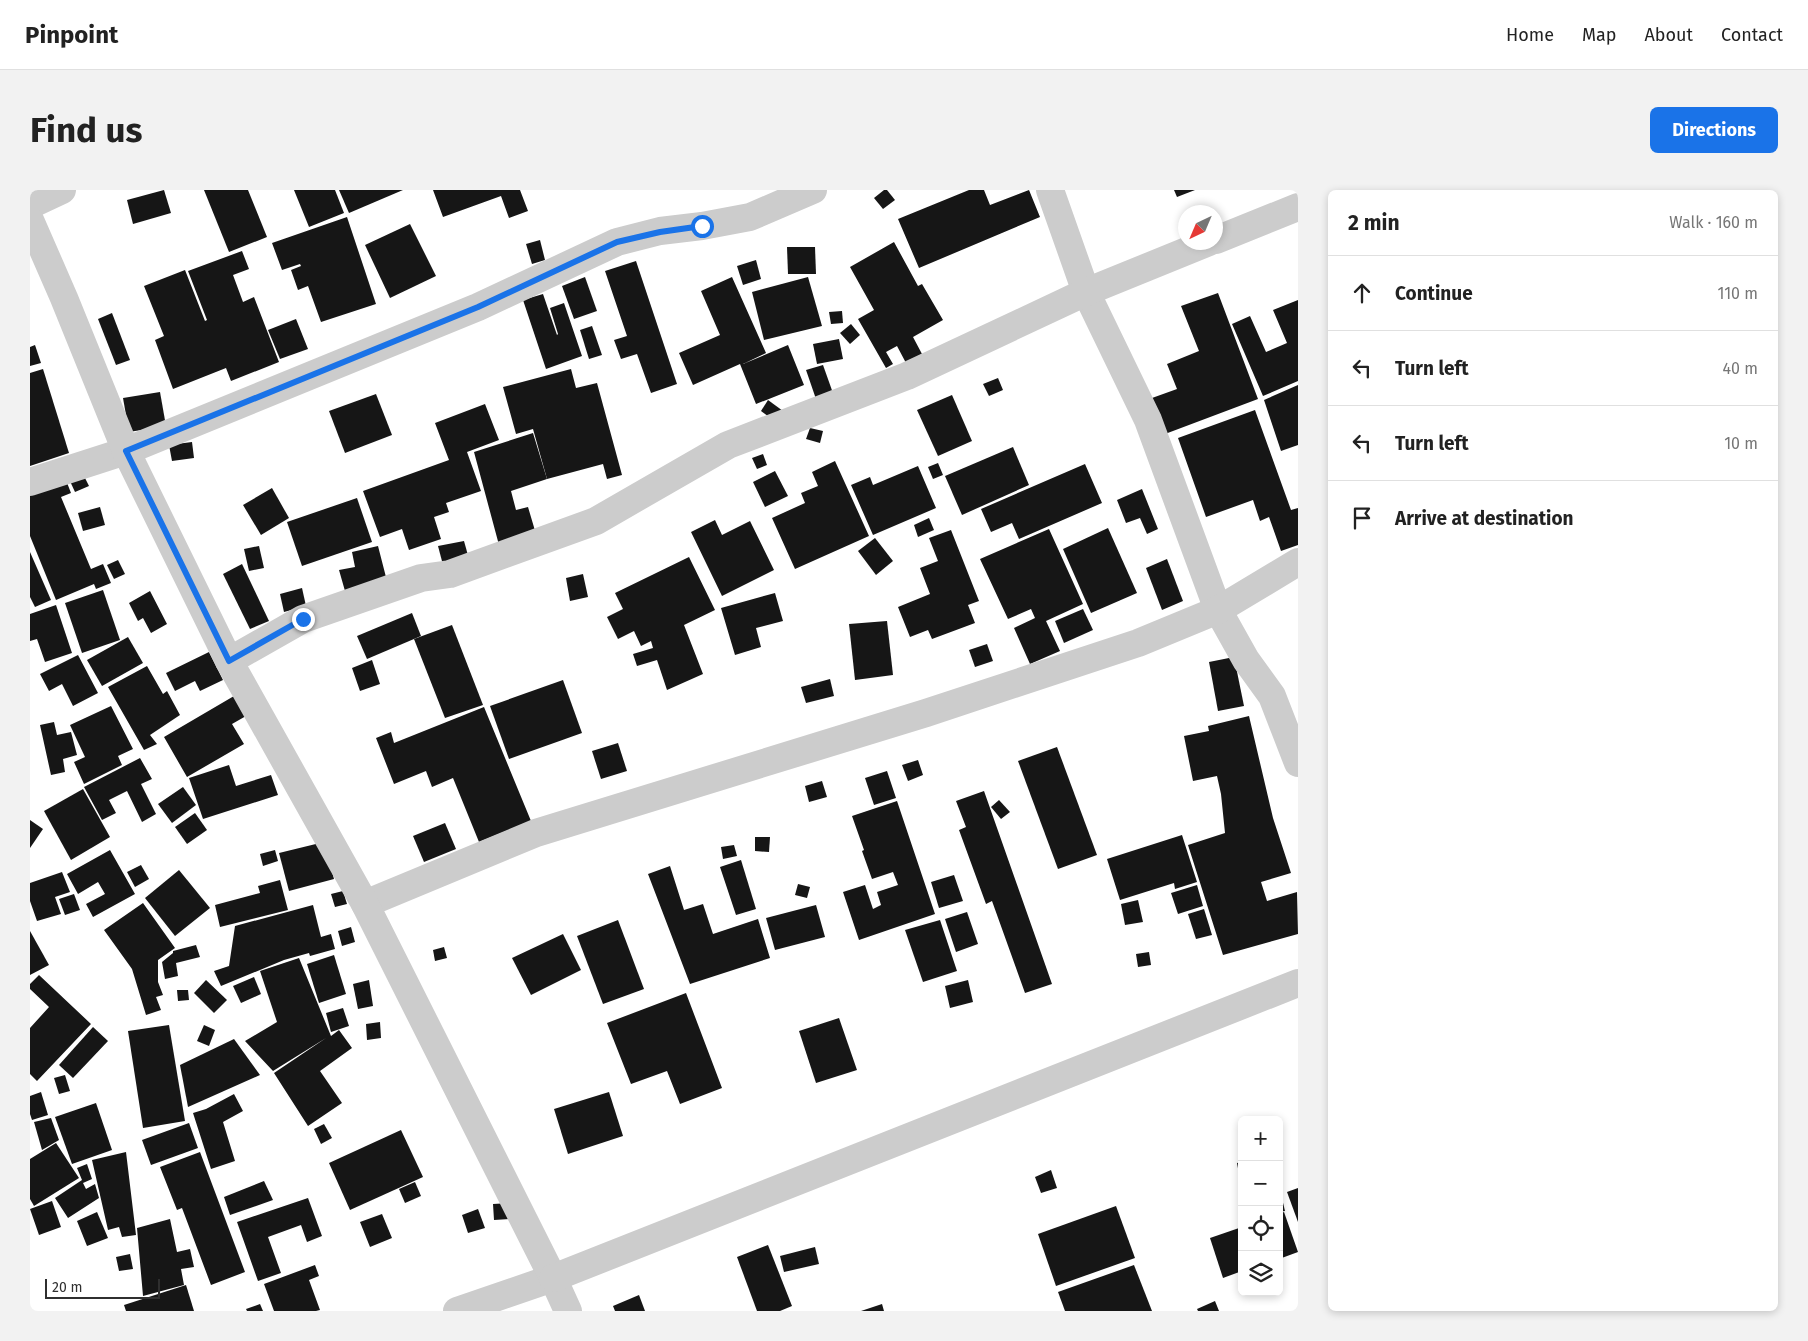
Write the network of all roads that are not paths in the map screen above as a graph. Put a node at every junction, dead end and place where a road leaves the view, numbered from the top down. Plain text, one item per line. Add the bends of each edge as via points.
1 (62, 190) edge
2 (813, 190) edge
3 (1050, 190) edge
4 (30, 205) edge
5 (1298, 207) edge
6 (30, 220) edge
7 (1223, 237) edge
8 (1189, 250) edge
9 (1086, 292) junction
10 (126, 451) junction
11 (30, 482) edge
12 (1298, 562) edge
13 (1218, 610) junction
14 (229, 661) junction
15 (1298, 763) edge
16 (366, 904) junction
17 (1298, 983) edge
18 (554, 1278) junction
19 (457, 1311) edge
20 (568, 1311) edge

1 - 4 street
2 - 10 street via 750,217 617,242 478,307
3 - 9 street
5 - 7 street
6 - 10 street
8 - 9 street
9 - 13 street via 1148,420
9 - 14 street via 907,376 728,445 596,521 450,574 421,578 303,619
10 - 11 street
10 - 14 street
12 - 13 street
13 - 15 street via 1246,660 1272,696
13 - 16 street via 1138,643 926,714 536,833
14 - 16 street
16 - 18 street
17 - 18 street
18 - 19 street
18 - 20 street

